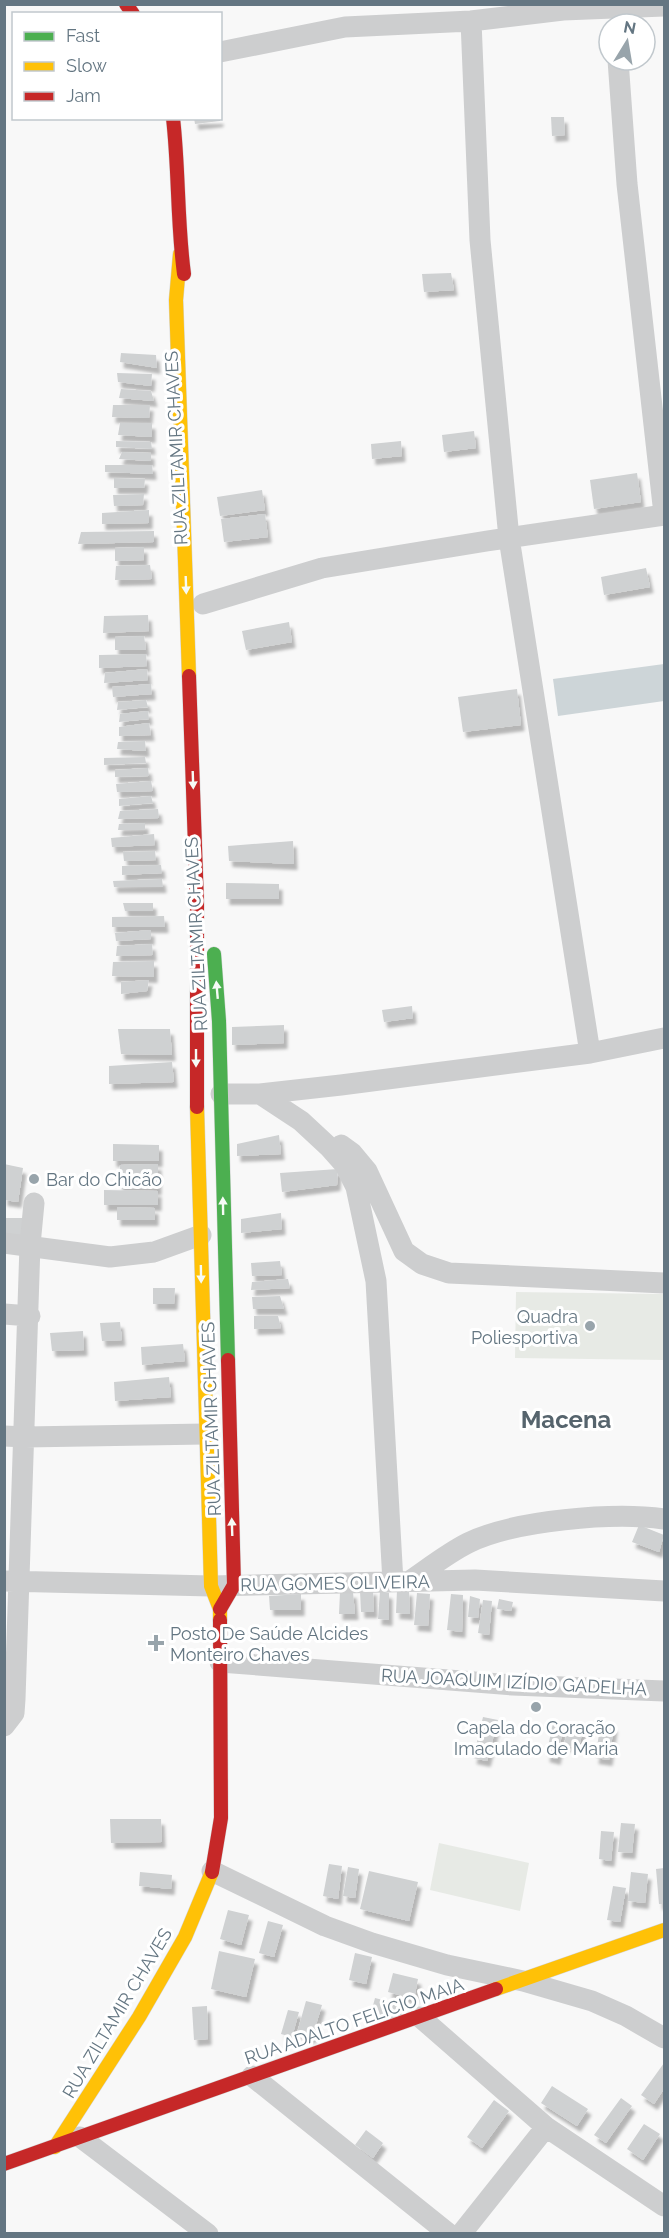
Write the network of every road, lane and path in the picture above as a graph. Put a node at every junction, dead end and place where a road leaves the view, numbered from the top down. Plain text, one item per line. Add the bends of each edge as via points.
1 (664, 6) edge
2 (635, 12) edge
3 (597, 14) edge
4 (471, 21) junction
5 (222, 52) edge
6 (619, 72) edge
7 (173, 120) edge
8 (180, 254) junction
9 (196, 474) dead end
10 (664, 515) edge
11 (509, 538) junction
12 (203, 604) dead end
13 (205, 694) dead end
14 (190, 697) junction
15 (213, 936) dead end
16 (219, 1022) junction
17 (196, 1024) junction
18 (664, 1038) edge
19 (590, 1053) junction
20 (222, 1094) junction
21 (260, 1094) junction
22 (301, 1121) junction
23 (34, 1203) dead end
24 (201, 1235) junction
25 (4, 1243) edge
26 (30, 1245) junction
27 (664, 1283) edge
28 (4, 1314) edge
29 (30, 1316) junction
30 (205, 1434) junction
31 (15, 1437) edge
32 (664, 1519) edge
33 (12, 1581) edge
34 (401, 1582) junction
35 (234, 1585) junction
36 (212, 1586) junction
37 (664, 1591) edge
38 (220, 1609) junction
39 (220, 1662) junction
40 (664, 1691) edge
41 (5, 1726) edge
42 (212, 1871) junction
43 (664, 1930) edge
44 (523, 1981) junction
45 (420, 2017) junction
46 (664, 2038) edge
47 (252, 2076) junction
48 (546, 2127) junction
49 (80, 2137) junction
50 (55, 2147) junction
51 (4, 2164) edge
52 (664, 2206) edge
53 (208, 2234) edge
54 (449, 2234) edge
55 (461, 2234) edge

1 - 2 street
3 - 4 street via 563,10
4 - 5 street via 345,27
4 - 11 street via 480,240
6 - 10 street via 627,184
7 - 8 street, RUA ZILTAMIR CHAVES
8 - 9 street, RUA ZILTAMIR CHAVES via 185,281
8 -> 14 street, RUA ZILTAMIR CHAVES via 176,300
10 - 11 street
11 - 12 street via 322,568
11 - 19 street
13 - 14 street
14 -> 17 street, RUA ZILTAMIR CHAVES via 197,903
16 -> 15 street, RUA ZILTAMIR CHAVES
16 - 17 street
16 - 20 street, RUA ZILTAMIR CHAVES
17 -> 24 street, RUA ZILTAMIR CHAVES
18 - 19 street
19 - 21 street
20 - 21 street
35 -> 20 street, RUA ZILTAMIR CHAVES
21 - 22 street
22 - 27 street via 352,1153 367,1171 404,1251 422,1264 449,1273
22 - 34 street via 345,1165 356,1187 376,1281
23 - 26 street
24 - 26 street via 154,1252 110,1257
24 -> 30 street, RUA ZILTAMIR CHAVES
25 - 26 street
26 - 29 street
28 - 29 street
29 - 31 street
30 - 31 street
30 - 36 street, RUA ZILTAMIR CHAVES
31 - 33 street
32 - 34 street via 578,1518 498,1531 468,1543
33 - 36 street, RUA GOMES OLIVEIRA
33 - 41 street via 14,1713
34 - 35 street, RUA GOMES OLIVEIRA
34 - 37 street, RUA GOMES OLIVEIRA via 475,1580
35 - 36 street, RUA GOMES OLIVEIRA
35 - 38 street
36 - 38 street, RUA ZILTAMIR CHAVES
38 - 39 street, RUA ZILTAMIR CHAVES
39 - 40 street, RUA JOAQUIM IZÍDIO GADELHA via 513,1685
39 - 42 street, RUA ZILTAMIR CHAVES via 221,1818
42 - 44 street via 325,1926 372,1943 447,1965
42 - 50 street, RUA ZILTAMIR CHAVES via 185,1937
43 - 44 street, RUA ADALTO FELÍCIO MAIA
44 - 45 street, RUA ADALTO FELÍCIO MAIA
44 - 46 street via 592,2001
45 - 47 street, RUA ADALTO FELÍCIO MAIA
45 - 48 street
47 - 49 street, RUA ADALTO FELÍCIO MAIA
47 - 54 street
48 - 52 street
48 - 55 street
49 - 50 street, RUA ADALTO FELÍCIO MAIA
49 - 53 street
50 - 51 street, RUA ADALTO FELÍCIO MAIA

